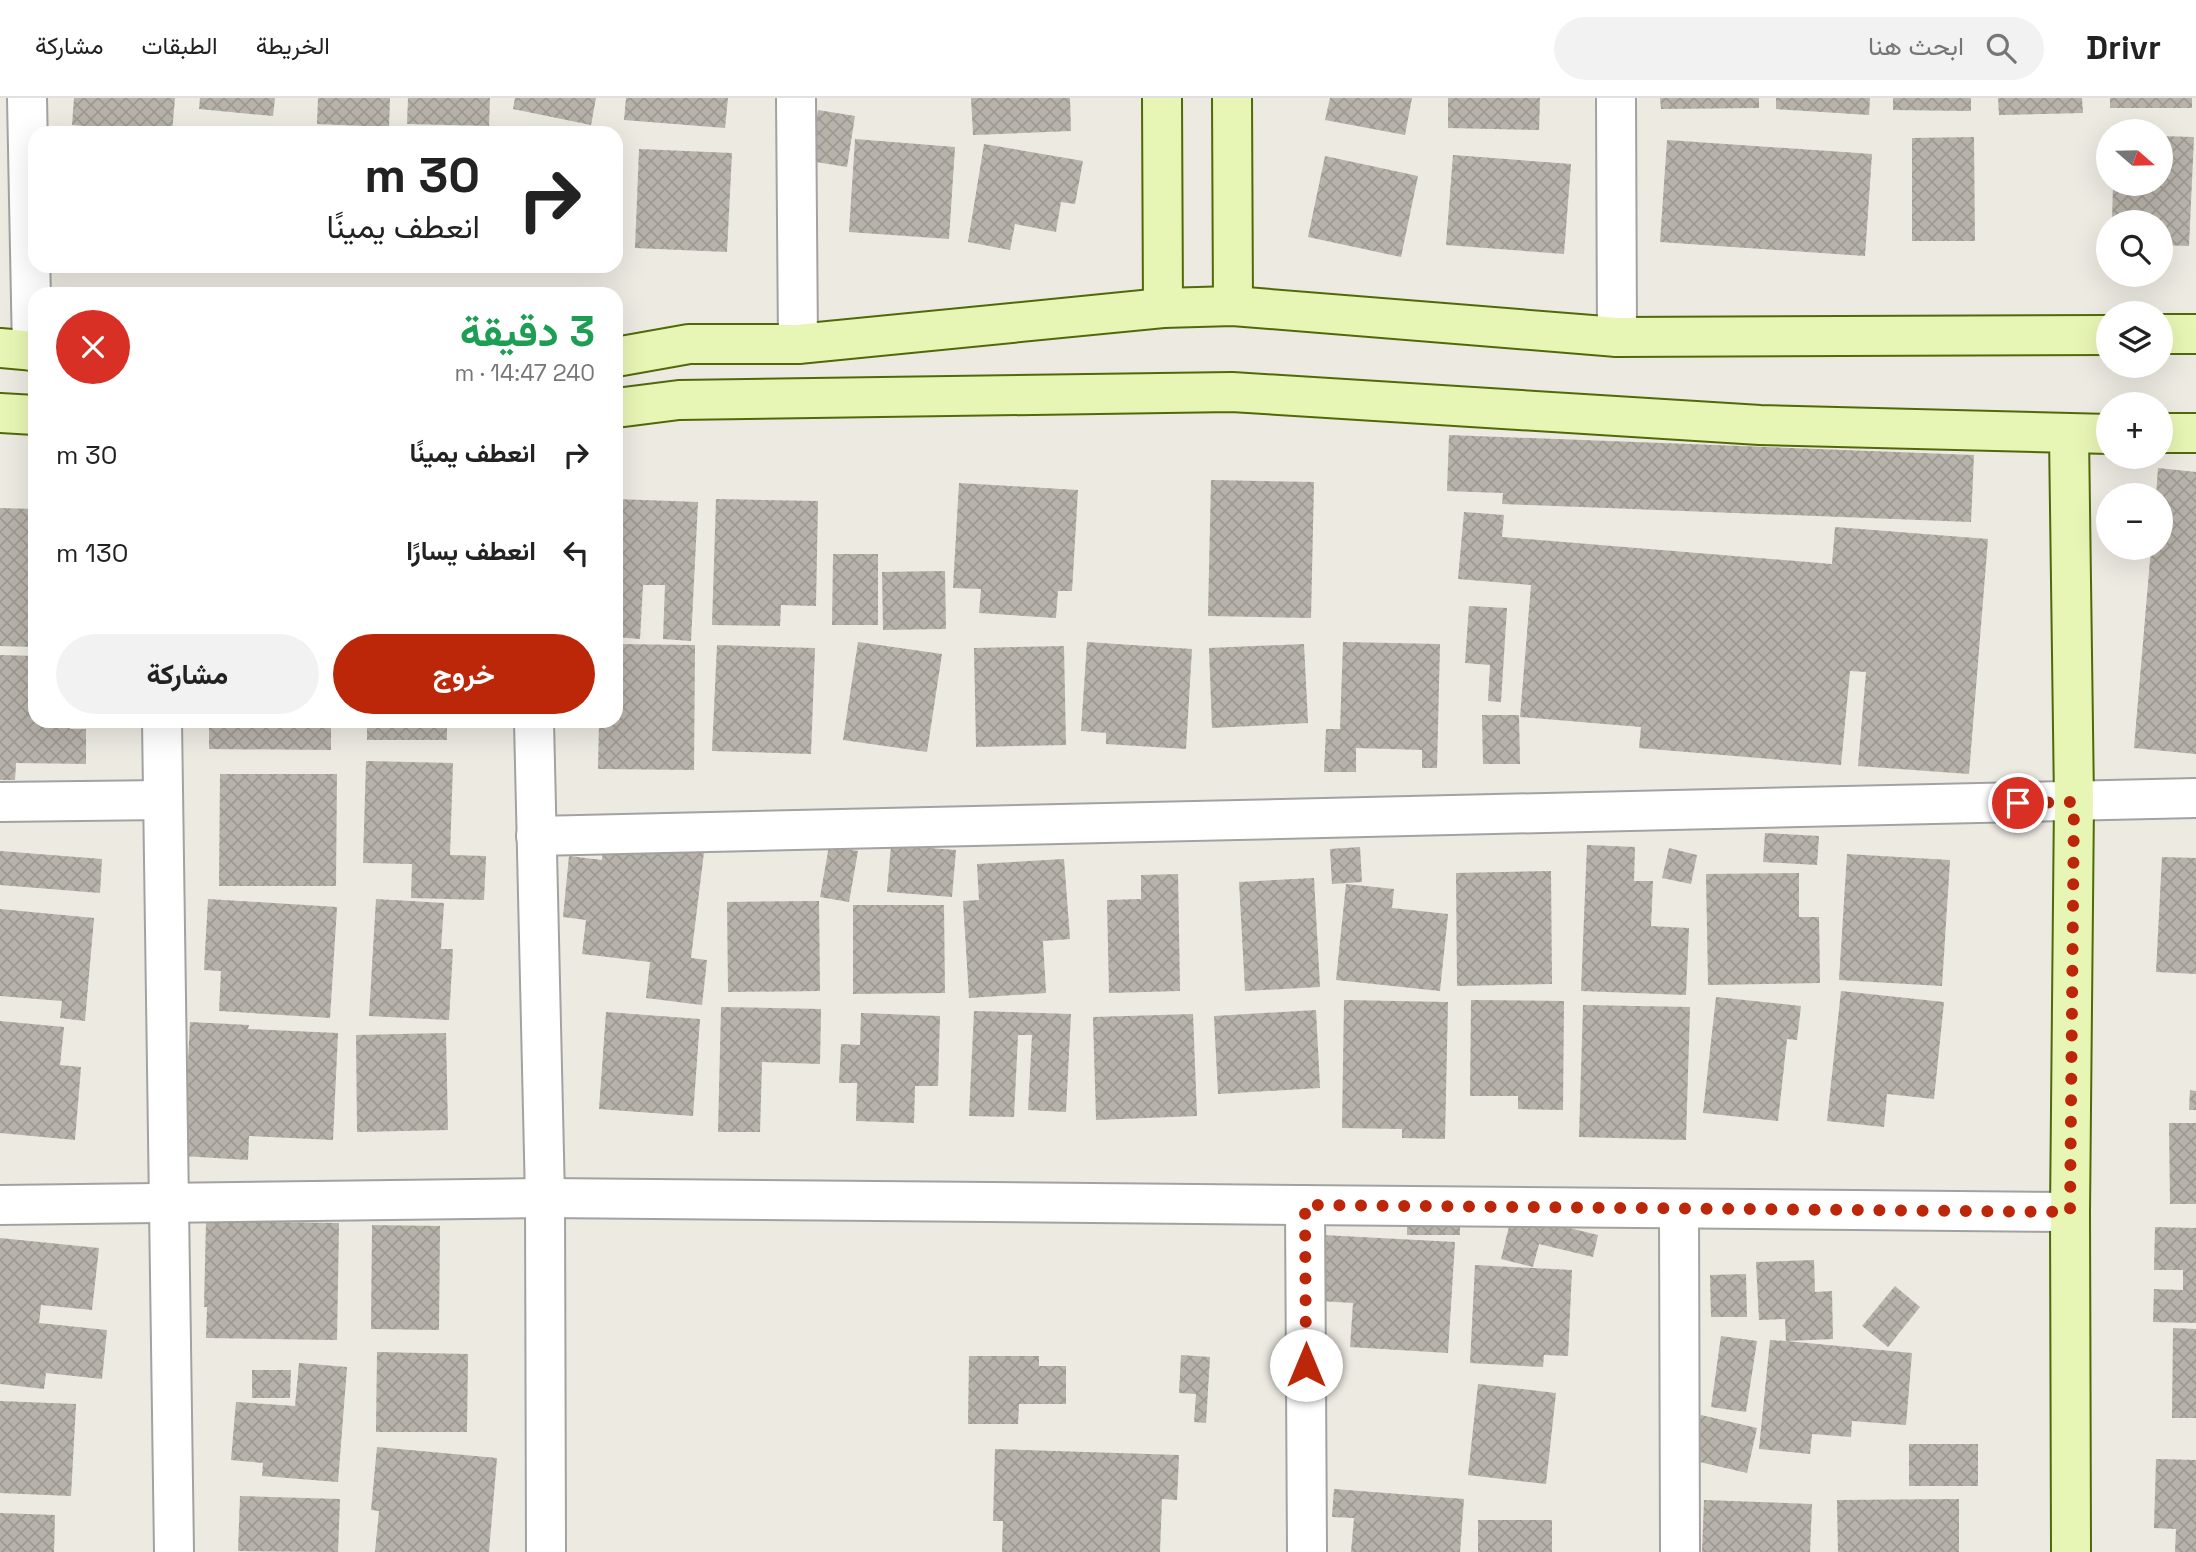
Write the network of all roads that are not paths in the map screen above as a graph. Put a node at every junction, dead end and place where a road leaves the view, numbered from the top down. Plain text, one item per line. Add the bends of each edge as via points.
1 (27, 98) edge
2 (796, 98) edge
3 (1162, 98) edge
4 (1232, 98) edge
5 (1616, 98) edge
6 (1233, 306) junction
7 (1163, 308) junction
8 (2173, 334) edge
9 (2196, 334) edge
10 (2096, 335) edge
11 (1617, 337) junction
12 (798, 344) junction
13 (22, 350) edge
14 (623, 356) edge
15 (623, 407) edge
16 (0, 413) edge
17 (28, 415) edge
18 (2173, 433) edge
19 (2196, 433) edge
20 (2096, 434) edge
21 (2069, 435) junction
22 (162, 728) edge
23 (534, 728) edge
24 (2196, 798) edge
25 (163, 800) junction
26 (0, 802) edge
27 (2074, 802) junction
28 (536, 836) junction
29 (545, 1198) junction
30 (169, 1203) junction
31 (0, 1205) edge
32 (1305, 1205) junction
33 (1679, 1209) junction
34 (2070, 1212) junction
35 (174, 1552) edge
36 (546, 1552) edge
37 (1307, 1552) edge
38 (1679, 1552) edge
39 (2071, 1552) edge

1 - 13 street
2 - 12 street
3 - 7 street
4 - 6 street
5 - 11 street
6 - 7 street
6 - 11 street
7 - 12 street
8 - 9 street
10 - 11 street
12 - 14 street via 689,344
15 - 21 street via 679,400 1232,392 1760,425
16 - 17 street
18 - 19 street
20 - 21 street
21 - 27 street
22 - 25 street
23 - 28 street
24 - 27 street
25 - 26 street
25 - 30 street
27 - 28 street
27 - 34 street
28 - 29 street
29 - 30 street
29 - 32 street
29 - 36 street
30 - 31 street
30 - 35 street
32 - 33 street
32 - 37 street
33 - 34 street
33 - 38 street
34 - 39 street

